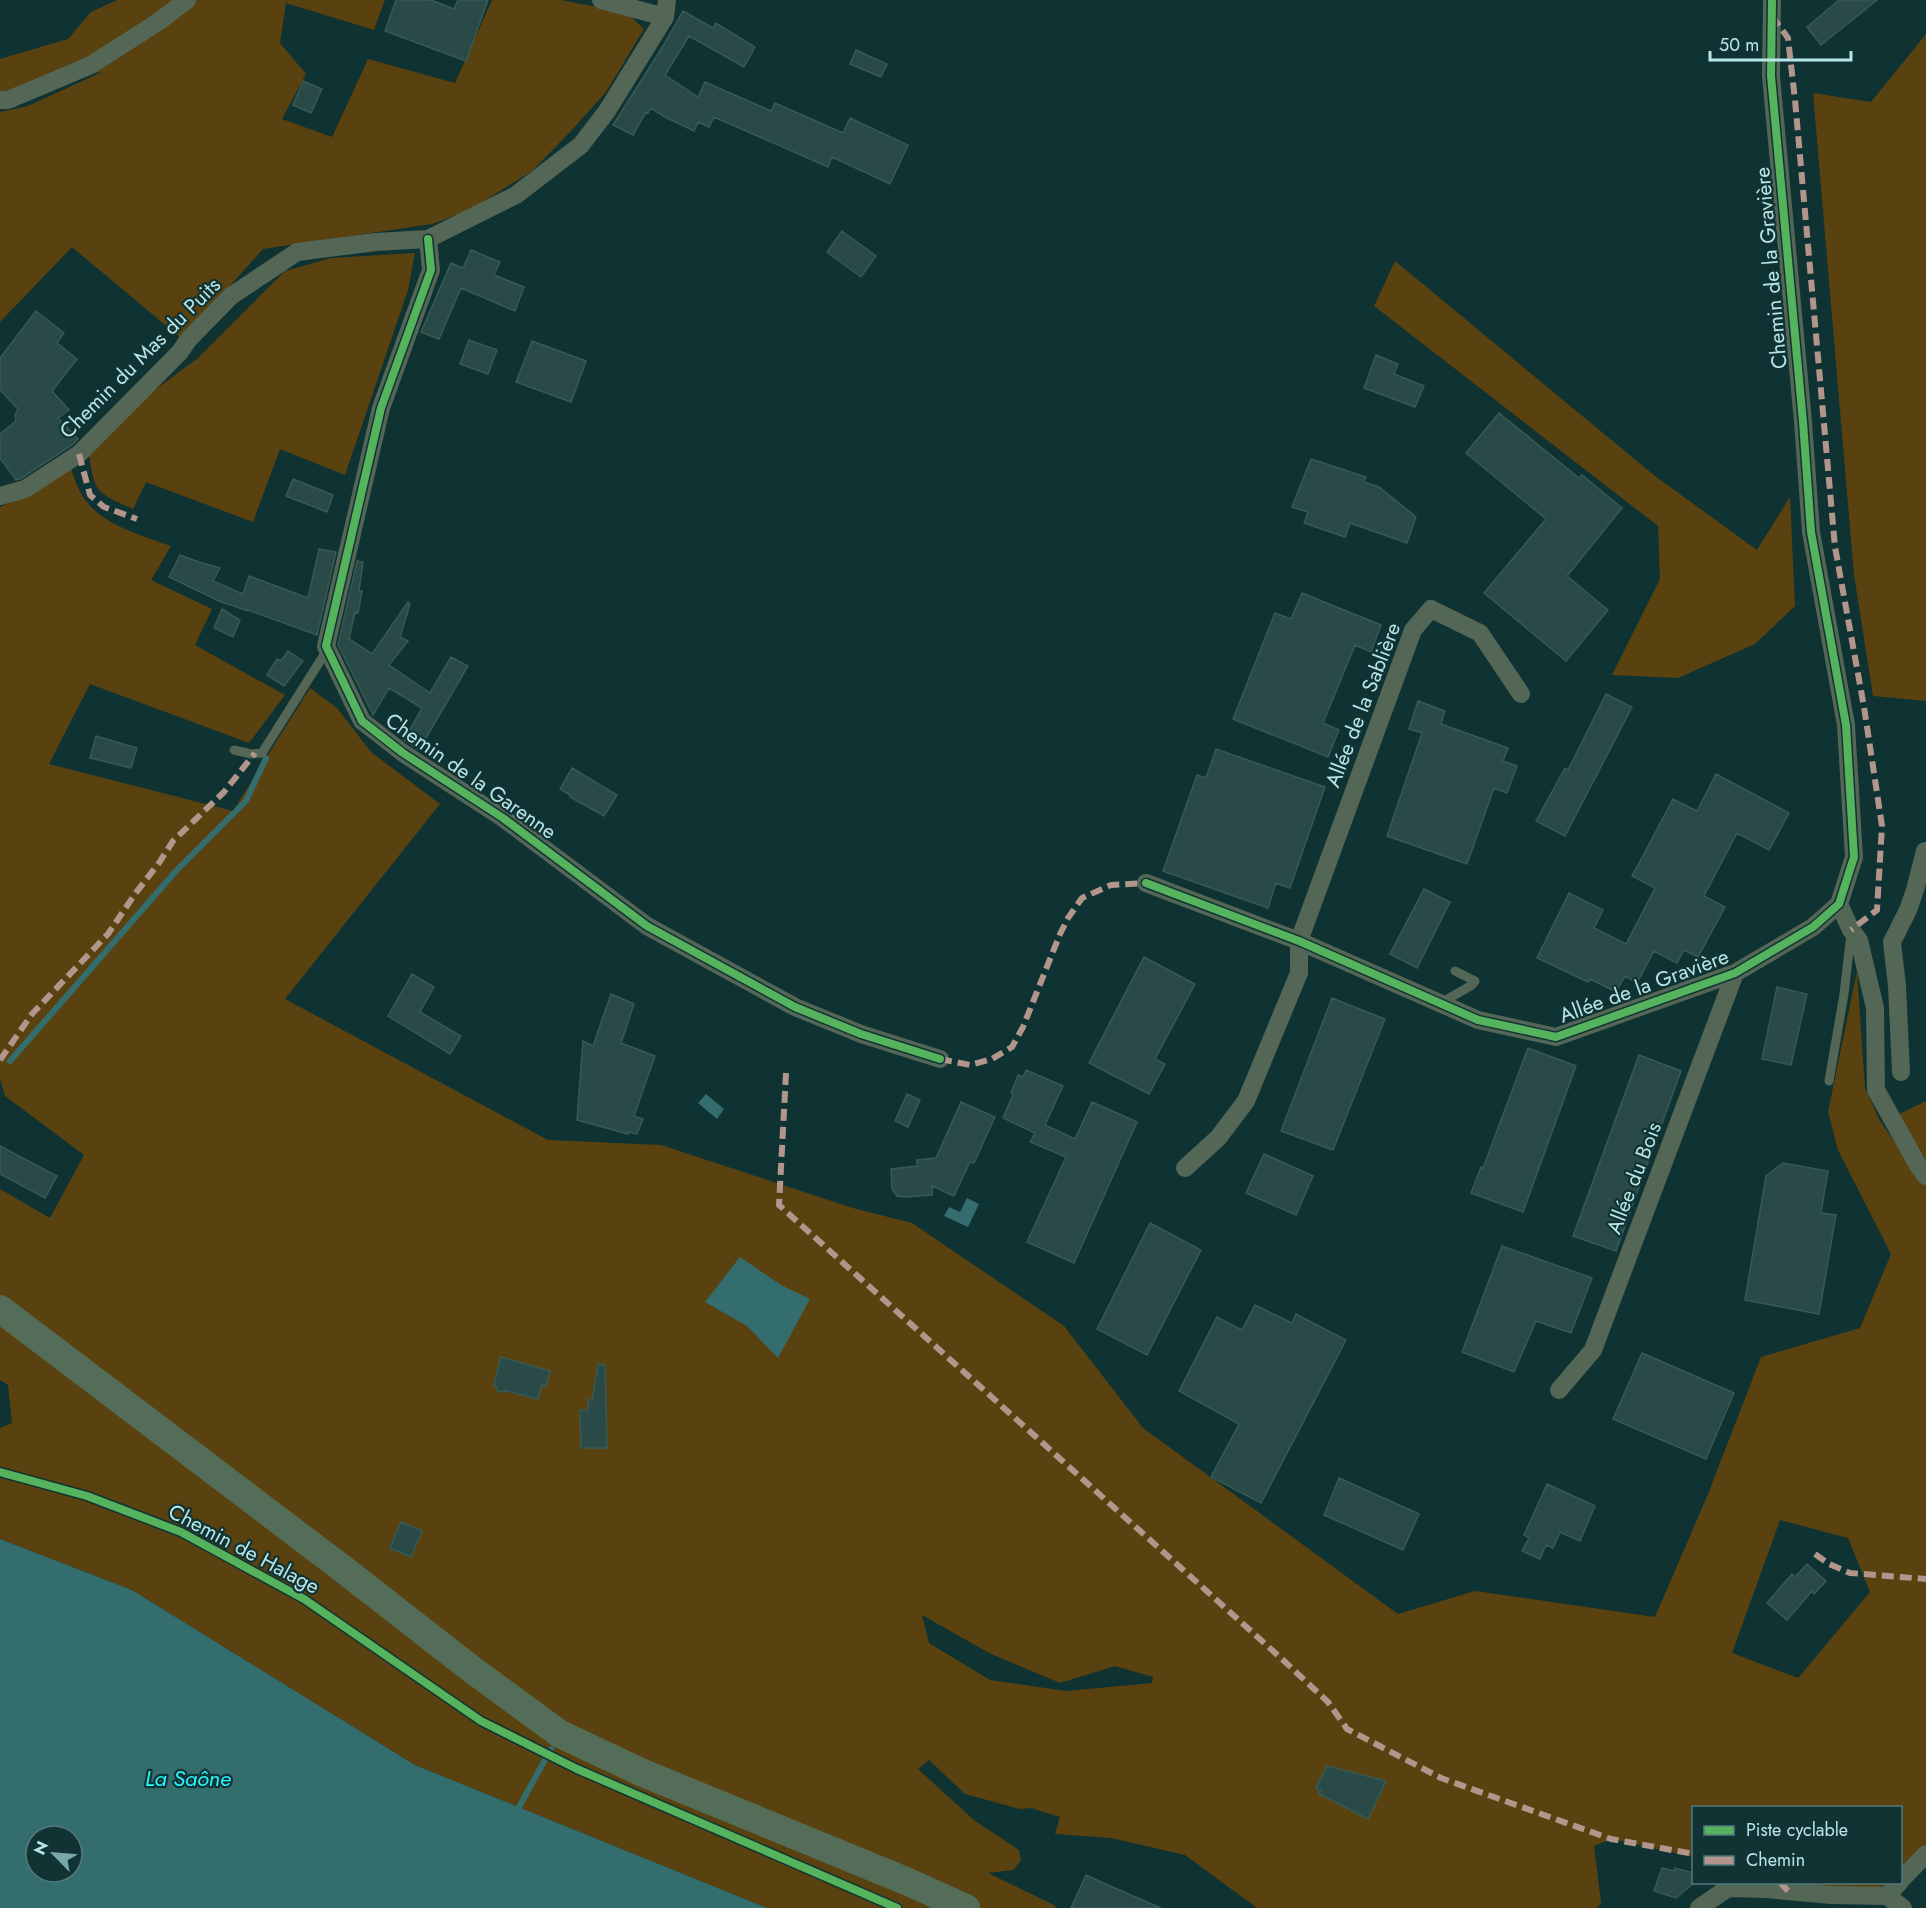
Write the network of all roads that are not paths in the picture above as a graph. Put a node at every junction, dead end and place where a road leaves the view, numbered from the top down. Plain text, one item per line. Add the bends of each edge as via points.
1 (187, 0) edge
2 (601, 0) edge
3 (1772, 0) edge
4 (666, 8) edge
5 (0, 100) edge
6 (428, 239) junction
7 (0, 496) edge
8 (327, 650) junction
9 (1521, 694) dead end
10 (234, 750) dead end
11 (1925, 851) edge
12 (1146, 883) dead end
13 (1839, 904) junction
14 (1855, 935) junction
15 (1299, 941) junction
16 (1892, 942) junction
17 (1455, 971) dead end
18 (1735, 973) junction
19 (1441, 1004) junction
20 (940, 1059) dead end
21 (1901, 1072) dead end
22 (1829, 1081) dead end
23 (1185, 1168) dead end
24 (1922, 1172) edge
25 (0, 1310) edge
26 (1559, 1390) dead end
27 (1926, 1854) edge
28 (1902, 1880) edge
29 (1896, 1887) edge
30 (966, 1908) edge
31 (1700, 1908) edge
32 (1903, 1908) edge

1 - 5 street via 91,65
2 - 4 street
3 - 13 street, Chemin de la Gravière via 1771,76 1811,532 1846,725 1854,857
4 - 6 street, Chemin du Mas du Puits via 607,111 581,145 516,195
6 - 7 street, Chemin du Mas du Puits via 297,252 231,296 78,454 26,489
6 - 8 street via 430,270 381,408
8 - 10 lane via 262,753
8 - 20 street, Chemin de la Garenne via 362,721 403,753 503,818 647,926 795,1007 861,1034
9 - 15 street, Allée de la Sablière via 1480,633 1431,609 1413,630
11 - 16 street via 1908,910
12 - 15 street
13 - 14 street
13 - 18 street, Allée de la Gravière via 1813,927
14 - 16 street
14 - 22 lane
14 - 24 street via 1875,1008 1876,1090
15 - 19 street, Allée de la Gravière
15 - 23 street via 1299,973 1246,1101 1218,1138
16 - 21 street
17 - 19 lane via 1475,981
18 - 19 street, Allée de la Gravière via 1556,1037 1478,1020
18 - 26 street, Allée du Bois via 1593,1350
25 - 30 main road via 560,1734 643,1773
27 - 28 street
29 - 31 street via 1832,1895 1728,1888
29 - 32 street

